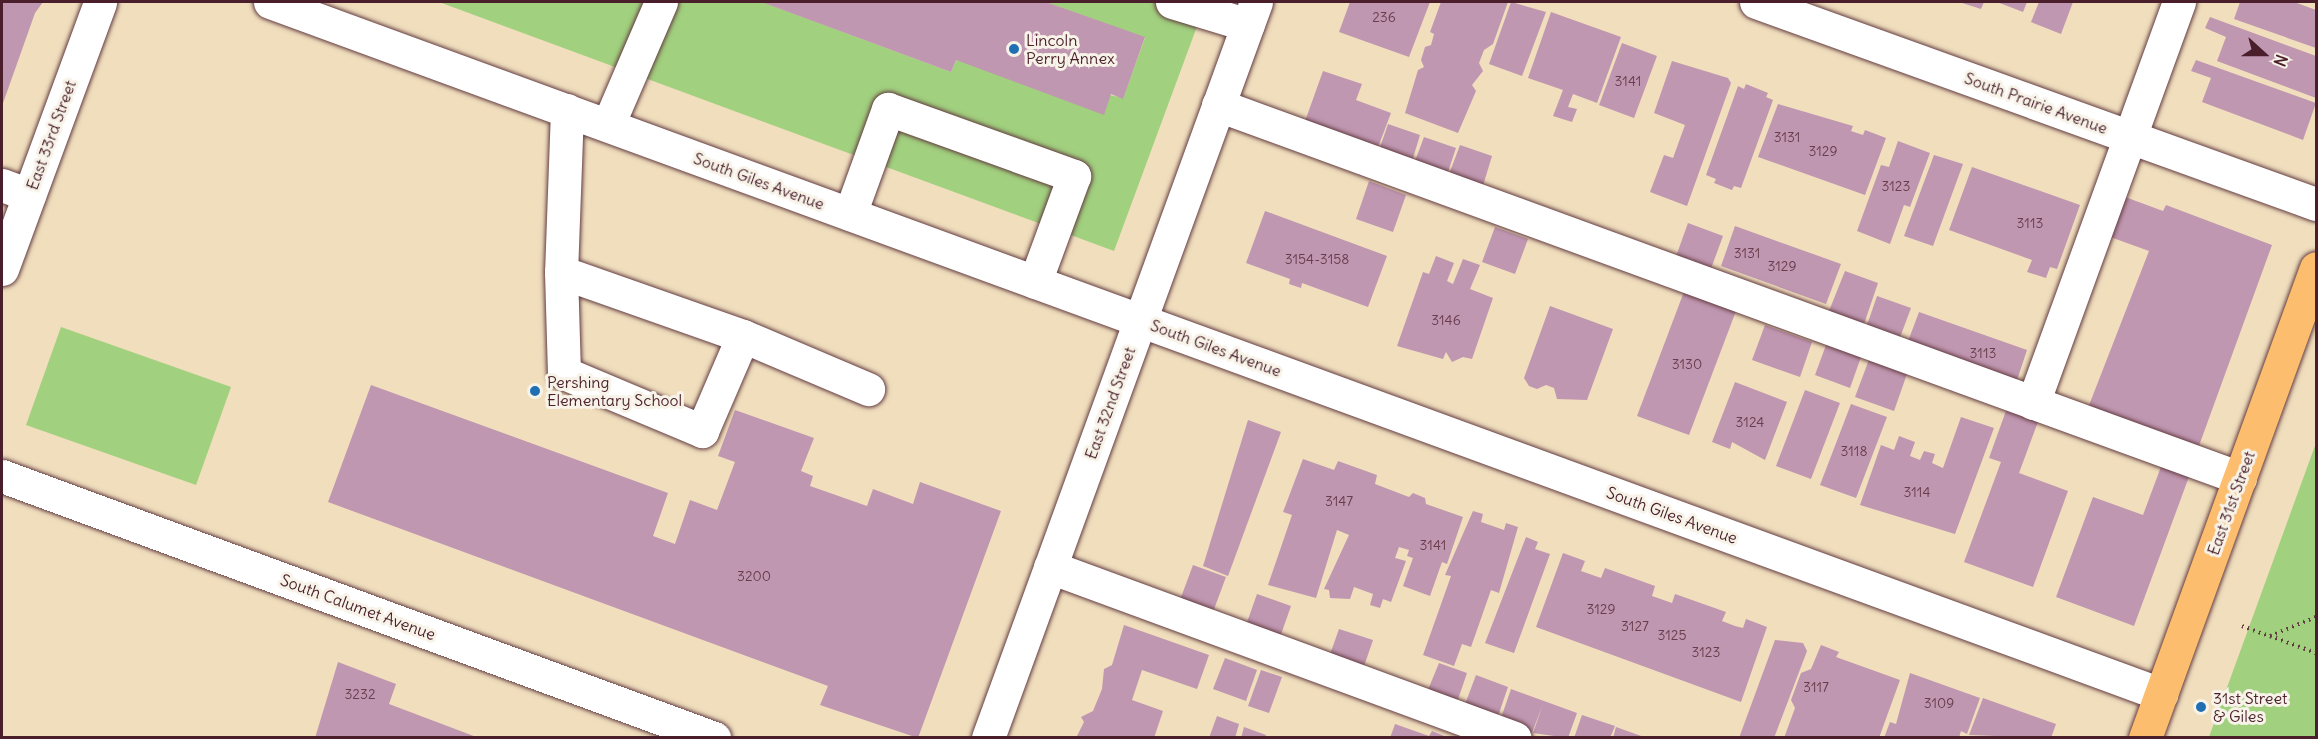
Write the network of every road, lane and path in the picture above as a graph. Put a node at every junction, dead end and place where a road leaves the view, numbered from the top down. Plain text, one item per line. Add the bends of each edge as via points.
1 (100, 2) edge
2 (270, 2) edge
3 (661, 2) edge
4 (1172, 2) edge
5 (1756, 2) edge
6 (2179, 2) edge
7 (1252, 13) edge
8 (1218, 105) junction
9 (567, 111) junction
10 (608, 125) junction
11 (2130, 137) junction
12 (15, 190) edge
13 (2316, 204) edge
14 (850, 214) junction
15 (2316, 268) edge
16 (2, 269) edge
17 (561, 272) junction
18 (1035, 282) junction
19 (1140, 320) junction
20 (743, 336) junction
21 (868, 389) dead end
22 (2033, 403) junction
23 (2, 476) edge
24 (2240, 478) junction
25 (1050, 567) junction
26 (2316, 617) edge
27 (2242, 626) dead end
28 (2270, 636) junction
29 (2316, 653) edge
30 (2161, 694) junction
31 (714, 738) edge
32 (988, 738) edge
33 (1515, 738) edge
34 (2145, 738) edge

1 - 12 street, East 33rd Street
2 - 9 street, South Giles Avenue
3 - 10 street
4 - 7 street
5 - 11 street, South Prairie Avenue
6 - 11 street
7 - 8 street, East 32nd Street
8 - 19 street, East 32nd Street
8 - 22 street
9 - 10 street, South Giles Avenue
9 - 17 street
10 - 14 street, South Giles Avenue
11 - 13 street, South Prairie Avenue
11 - 22 street
12 - 16 street, East 33rd Street
14 - 18 street, South Giles Avenue
14 - 18 street via 888,109 1074,176
15 - 24 main road, East 31st Street
17 - 20 street
17 - 20 street via 564,373 702,431
18 - 19 street, South Giles Avenue
19 - 25 street, East 32nd Street
19 - 30 street, South Giles Avenue
20 - 21 street
22 - 24 street
23 - 31 street, South Calumet Avenue
24 - 30 main road, East 31st Street
25 - 32 street, East 32nd Street
25 - 33 street
26 - 28 path
27 - 28 path
28 - 29 path
30 - 34 main road, East 31st Street

